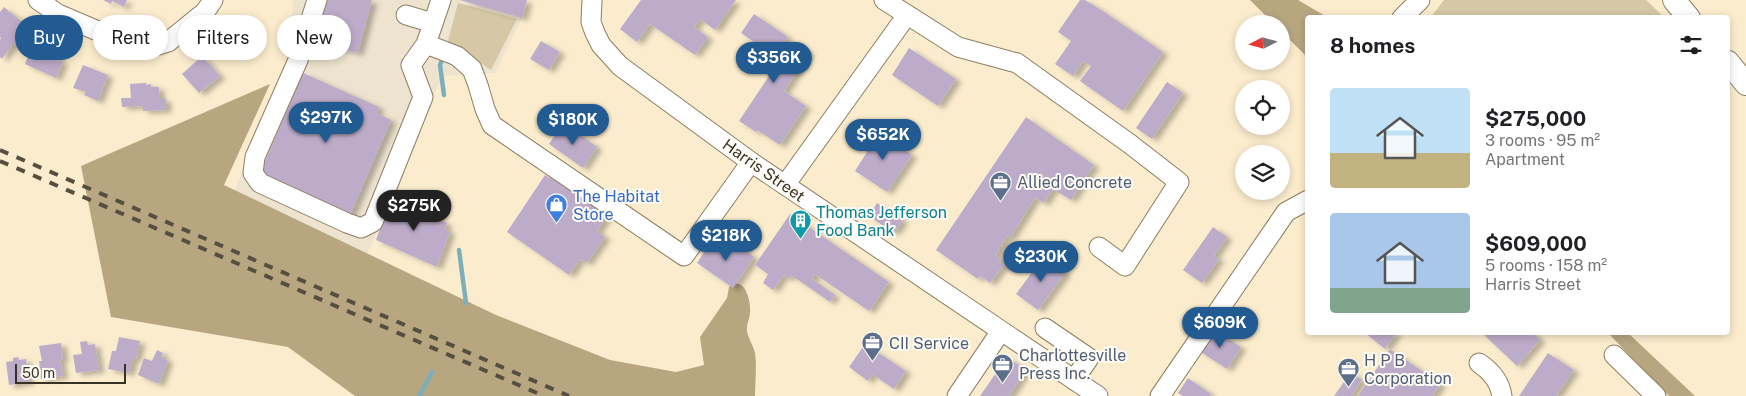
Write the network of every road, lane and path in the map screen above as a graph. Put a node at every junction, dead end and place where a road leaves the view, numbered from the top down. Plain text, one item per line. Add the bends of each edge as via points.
1 (38, 0) edge
2 (213, 0) edge
3 (317, 0) edge
4 (441, 0) edge
5 (592, 0) edge
6 (884, 0) edge
7 (1420, 0) edge
8 (1674, 0) edge
9 (1405, 15) edge
10 (1686, 15) edge
11 (406, 16) dead end
12 (907, 16) junction
13 (433, 23) junction
14 (426, 44) junction
15 (1730, 64) edge
16 (1746, 84) edge
17 (751, 162) junction
18 (785, 185) junction
19 (1305, 202) edge
20 (1099, 247) dead end
21 (1045, 328) dead end
22 (1001, 331) junction
23 (1614, 355) dead end
24 (1478, 363) dead end
25 (1074, 380) junction
26 (957, 396) edge
27 (1098, 396) edge
28 (1160, 396) edge
29 (1502, 396) edge
30 (1656, 396) edge

1 - 2 street via 58,14 132,45 149,48 168,42 205,12
3 - 14 street via 298,60 255,157 253,173 260,183 347,223 361,228 373,222 424,97 411,65
4 - 13 street
5 - 17 street, Harris Street via 591,22 595,33 620,66
6 - 12 street
7 - 9 street
8 - 10 main road
11 - 13 street
12 - 18 street
12 - 20 street via 958,47 1017,63 1179,182 1125,266
13 - 14 street
14 - 17 street via 457,56 472,69 492,125 684,256
15 - 16 main road
17 - 18 street, Harris Street
18 - 22 street, Harris Street
19 - 28 street via 1286,212
21 - 25 street via 1089,358
22 - 25 street, Harris Street
22 - 26 street
23 - 30 street
24 - 29 street via 1494,377
25 - 27 street, Harris Street

